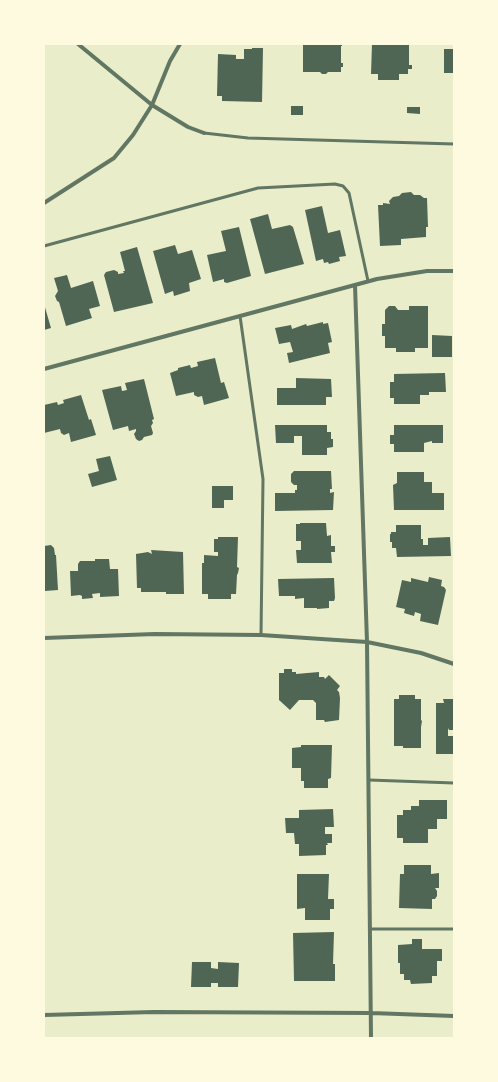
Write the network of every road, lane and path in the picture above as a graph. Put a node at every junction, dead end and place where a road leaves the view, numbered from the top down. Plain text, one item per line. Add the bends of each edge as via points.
1 (78, 44) edge
2 (180, 44) edge
3 (152, 105) junction
4 (204, 133) joint
5 (454, 144) edge
6 (44, 203) edge
7 (44, 246) edge
8 (454, 271) edge
9 (368, 282) junction
10 (355, 285) junction
11 (240, 316) junction
12 (44, 369) edge
13 (261, 635) junction
14 (44, 638) edge
15 (367, 642) junction
16 (454, 664) edge
17 (369, 780) junction
18 (454, 783) edge
19 (370, 929) junction
20 (454, 929) edge
21 (371, 1013) junction
22 (44, 1015) edge
23 (454, 1016) edge
24 (371, 1038) edge

1 - 3 street
2 - 3 street
3 - 4 street via 188,127
3 - 6 street via 133,135 114,158
4 - 5 lane via 248,138
7 - 9 lane via 258,188 335,184 343,186 349,194
8 - 9 street via 427,271
9 - 10 street
10 - 11 street
10 - 15 street
11 - 12 street
11 - 13 lane via 263,478
13 - 14 street via 155,634
13 - 15 street
15 - 16 street
15 - 17 street
17 - 18 lane
17 - 19 street
19 - 20 lane
19 - 21 street
21 - 22 street via 154,1012
21 - 23 street
21 - 24 street

